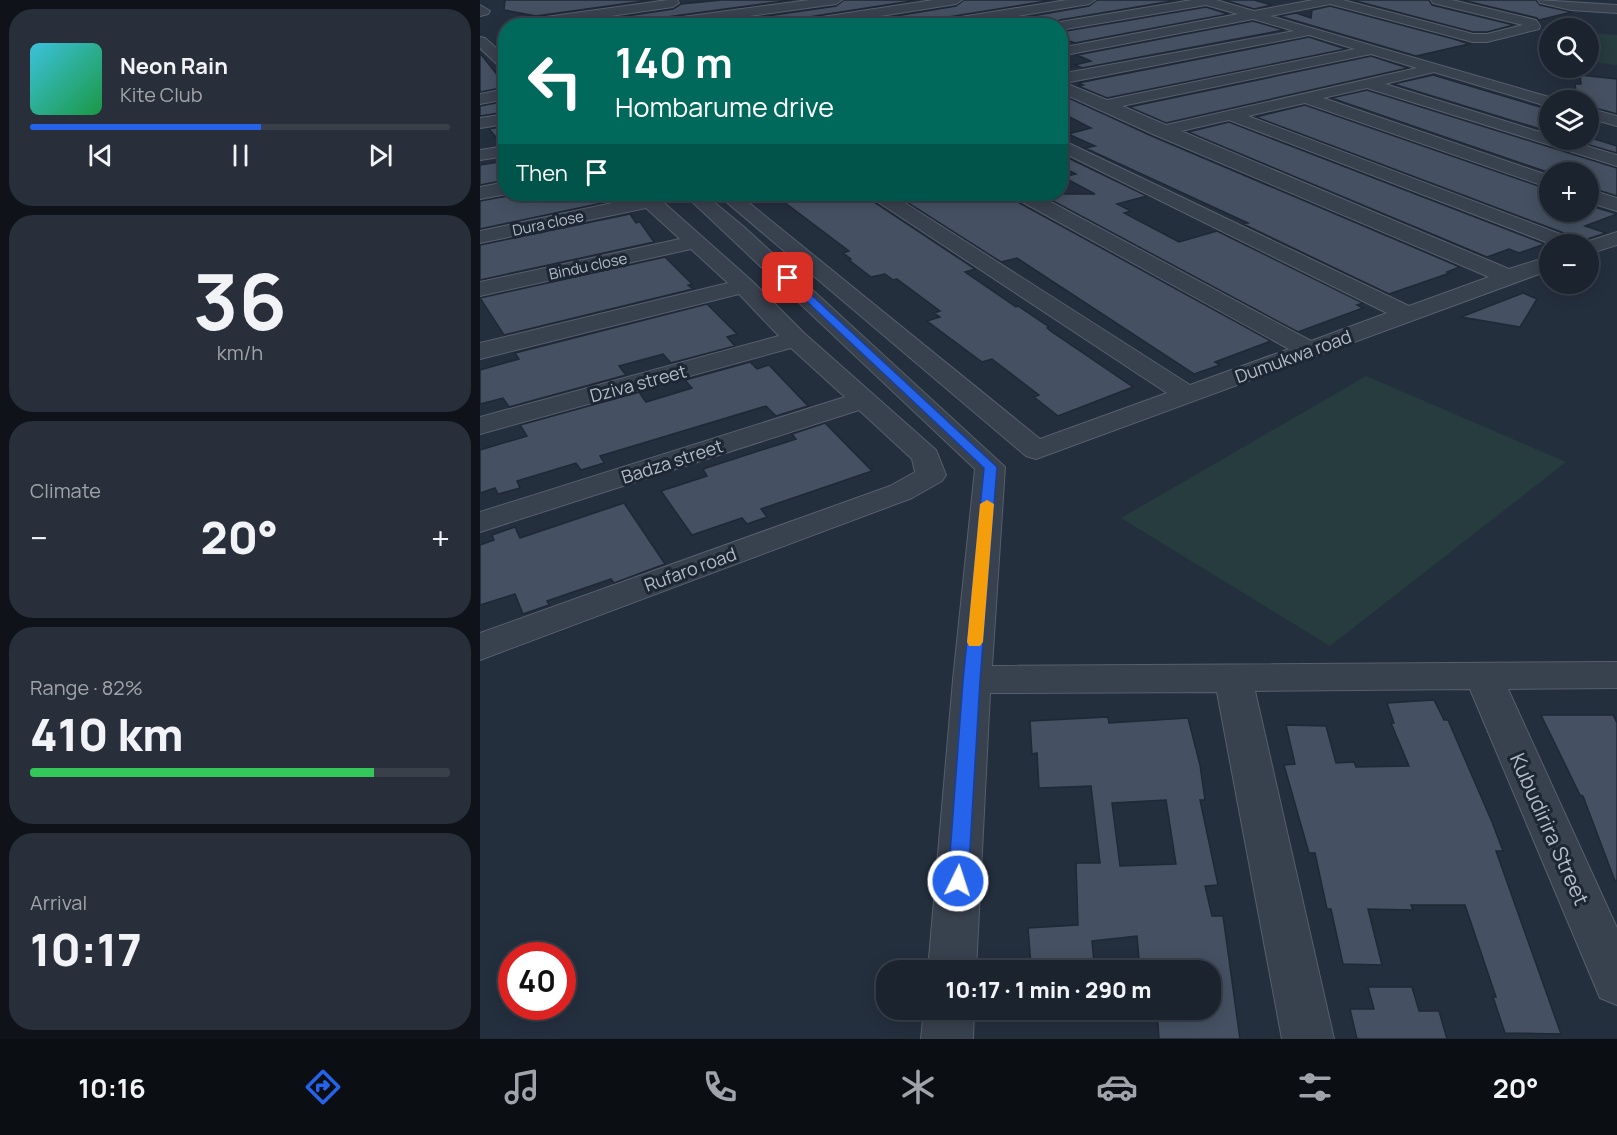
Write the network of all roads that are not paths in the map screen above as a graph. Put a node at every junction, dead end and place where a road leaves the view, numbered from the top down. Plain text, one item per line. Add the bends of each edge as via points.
1 (573, 0) edge
2 (836, 0) edge
3 (956, 0) edge
4 (999, 0) edge
5 (1089, 0) edge
6 (1330, 0) edge
7 (1437, 0) edge
8 (1544, 0) edge
9 (680, 1) edge
10 (1205, 1) edge
11 (1617, 9) edge
12 (1025, 10) junction
13 (591, 13) junction
14 (1254, 15) junction
15 (519, 18) edge
16 (600, 18) edge
17 (704, 18) edge
18 (837, 18) edge
19 (978, 18) edge
20 (1044, 18) edge
21 (1068, 25) edge
22 (1068, 27) edge
23 (1309, 32) junction
24 (1118, 42) junction
25 (1370, 50) junction
26 (1068, 51) edge
27 (1434, 69) junction
28 (1068, 77) edge
29 (1366, 84) junction
30 (1068, 89) edge
31 (498, 96) edge
32 (1304, 97) junction
33 (480, 99) edge
34 (1539, 99) edge
35 (1106, 105) junction
36 (1233, 116) junction
37 (1599, 116) edge
38 (498, 120) edge
39 (1617, 121) edge
40 (480, 123) edge
41 (1161, 131) junction
42 (1068, 148) edge
43 (498, 151) edge
44 (482, 152) edge
45 (1617, 161) edge
46 (1539, 178) edge
47 (498, 190) edge
48 (480, 193) edge
49 (1599, 199) edge
50 (630, 201) edge
51 (651, 201) edge
52 (701, 201) edge
53 (735, 201) edge
54 (890, 201) edge
55 (1035, 201) edge
56 (1617, 205) edge
57 (1543, 234) edge
58 (480, 237) edge
59 (1617, 238) edge
60 (696, 242) junction
61 (1599, 245) edge
62 (1539, 266) edge
63 (1508, 277) junction
64 (744, 286) junction
65 (480, 289) edge
66 (1407, 314) junction
67 (796, 339) junction
68 (1309, 350) junction
69 (480, 351) edge
70 (1186, 394) junction
71 (864, 400) junction
72 (480, 426) edge
73 (480, 522) edge
74 (480, 647) edge
75 (1483, 675) junction
76 (1617, 675) edge
77 (1233, 677) junction
78 (972, 681) junction
79 (953, 960) edge
80 (1617, 982) edge
81 (948, 1020) edge
82 (947, 1039) edge
83 (1308, 1039) edge

1 - 13 street
2 - 17 street
3 - 18 street
4 - 12 street
5 - 12 street
6 - 7 street via 1473,38 1487,39 1534,26 1531,22
6 - 14 street
8 - 11 street
9 - 13 street
10 - 14 street
10 - 21 street
12 - 19 street
12 - 20 street
13 - 15 street
13 - 16 street
14 - 23 street
14 - 24 street
22 - 24 street
23 - 25 street
23 - 28 street
24 - 26 street
25 - 27 street
25 - 35 street
27 - 29 street
27 - 34 street
29 - 32 street
29 - 45 street
30 - 35 street
31 - 33 street
32 - 36 street
32 - 46 street
35 - 41 street
36 - 41 street
36 - 57 street
37 - 39 street
38 - 40 street
41 - 63 street
42 - 66 street
43 - 44 street
47 - 48 street
49 - 56 street
50 - 58 street, Dura close
51 - 60 street
52 - 78 street via 990,467
53 - 70 street, Dumukwa road via 1036,450
54 - 70 street
55 - 68 street
59 - 61 street
60 - 64 street
60 - 65 street, Bindu close
62 - 63 street, Dumukwa road
63 - 66 street, Dumukwa road
64 - 67 street
64 - 69 street
66 - 68 street, Dumukwa road
67 - 71 street
67 - 72 street, Dziva street
68 - 70 street, Dumukwa road
71 - 73 street, Badza street
71 - 74 street, Rufaro road via 926,456 931,475 901,492
75 - 76 street
75 - 77 street
75 - 80 street, Kubudirira Street
77 - 78 street
77 - 83 street
78 - 79 street
81 - 82 street

